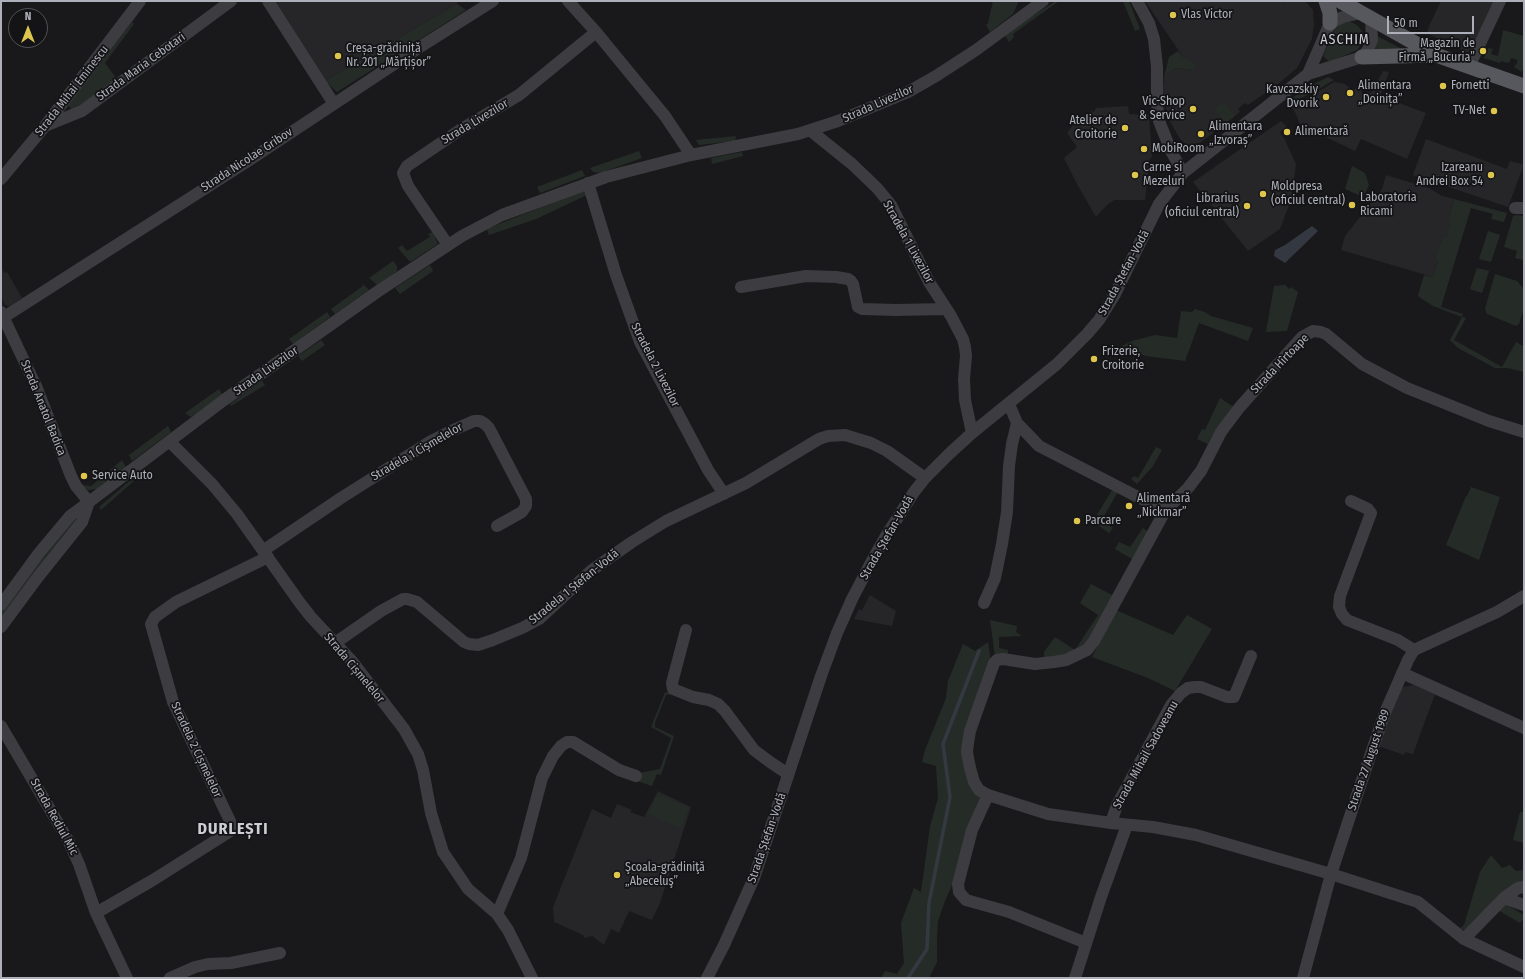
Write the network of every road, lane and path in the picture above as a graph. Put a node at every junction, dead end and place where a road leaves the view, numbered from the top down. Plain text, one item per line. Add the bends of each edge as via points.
1 (140, 1) edge
2 (231, 1) edge
3 (268, 1) edge
4 (493, 1) edge
5 (568, 1) edge
6 (1043, 1) edge
7 (1137, 1) edge
8 (1326, 1) edge
9 (1340, 1) edge
10 (1500, 1) edge
11 (1366, 16) junction
12 (1330, 23) junction
13 (596, 32) junction
14 (1436, 55) junction
15 (1362, 57) junction
16 (1469, 67) junction
17 (1308, 74) junction
18 (1524, 86) edge
19 (334, 104) junction
20 (45, 126) junction
21 (811, 131) junction
22 (691, 155) junction
23 (1183, 173) junction
24 (1, 179) edge
25 (588, 183) junction
26 (448, 246) junction
27 (741, 287) dead end
28 (946, 308) junction
29 (2, 316) edge
30 (1009, 404) junction
31 (1017, 423) junction
32 (1524, 432) edge
33 (972, 433) junction
34 (170, 442) junction
35 (925, 478) junction
36 (724, 494) junction
37 (1351, 501) dead end
38 (89, 502) junction
39 (1165, 511) junction
40 (497, 526) dead end
41 (266, 554) junction
42 (1524, 596) edge
43 (984, 603) dead end
44 (1, 605) edge
45 (1, 627) edge
46 (686, 630) dead end
47 (335, 643) junction
48 (1414, 650) junction
49 (1251, 656) dead end
50 (1402, 673) junction
51 (1, 726) edge
52 (1524, 728) edge
53 (788, 774) junction
54 (636, 776) dead end
55 (988, 795) junction
56 (1111, 823) junction
57 (1127, 824) junction
58 (1331, 874) junction
59 (1524, 887) edge
60 (1504, 898) junction
61 (1524, 904) edge
62 (96, 913) junction
63 (497, 914) junction
64 (1464, 939) junction
65 (1086, 944) junction
66 (280, 953) dead end
67 (1524, 967) edge
68 (531, 977) edge
69 (127, 978) edge
70 (170, 978) edge
71 (707, 978) edge
72 (1075, 978) edge
73 (1303, 978) edge

1 - 20 street, Strada Mihai Eminescu
2 - 20 street, Strada Maria Cebotari via 82,111
3 - 19 street
4 - 19 street, Strada Nicolae Gribov
5 - 13 street
6 - 21 street, Strada Livezilor via 971,54 908,92
7 - 23 street via 1154,39 1160,121 1171,151
8 - 12 main road
9 - 11 main road
10 - 16 street
11 - 12 street via 1343,17
11 - 14 main road
11 - 15 street via 1372,40
12 - 17 street, Strada Ștefan-Vodă
13 - 22 street via 665,116
13 - 26 street, Strada Livezilor via 519,95 406,166 404,173 408,186
14 - 15 main road
14 - 16 main road
15 - 17 street, Strada Ștefan-Vodă
16 - 18 main road
17 - 23 street, Strada Ștefan-Vodă
19 - 29 street, Strada Nicolae Gribov via 59,283
20 - 24 street, Strada Mihai Eminescu
21 - 22 street, Strada Livezilor
21 - 28 street, Stradela 1 Livezilor via 852,164 891,205
22 - 25 street, Strada Livezilor
23 - 30 street, Strada Ștefan-Vodă via 1159,204 1115,294 1099,320 1057,364
25 - 26 street, Strada Livezilor via 502,216
25 - 36 street, Stradela 2 Livezilor via 640,342 708,470
26 - 34 street, Strada Livezilor via 377,292 224,400
27 - 28 street via 806,276 836,277 851,281 858,307 862,310
28 - 33 street, Stradela 1 Livezilor via 965,347 965,400
29 - 38 street, Strada Anatol Badica via 36,386 71,476
30 - 31 street
30 - 33 street, Strada Ștefan-Vodă
31 - 39 street via 1039,446
31 - 43 street via 1009,466 1007,512 999,565
32 - 39 street, Strada Hîrtoape via 1406,388 1362,364 1326,334 1313,331 1302,337 1239,408 1221,432 1201,471
33 - 35 street, Strada Ștefan-Vodă
34 - 38 street, Strada Livezilor
34 - 41 street, Strada Cișmelelor via 212,484
35 - 36 street, Stradela 1 Ștefan-Vodă via 871,443 846,435 837,435 819,439
35 - 53 street, Strada Ștefan-Vodă via 886,536 852,599 821,676
36 - 47 street, Stradela 1 Ștefan-Vodă via 666,521 632,542 592,570 539,619 493,640 478,645 464,642 417,602 403,599
37 - 48 street via 1371,513 1340,596 1339,607 1347,620 1398,640
38 - 44 street, Strada Livezilor via 67,520
38 - 45 street via 82,522
39 - 55 street, Strada Hîrtoape via 1087,650 1066,660 1054,662 1035,664 1003,659 994,663 970,731 967,752 974,782 979,790
40 - 41 street, Stradela 1 Cișmelelor via 522,512 526,506 526,499 489,428 474,421 425,445 341,498
41 - 47 street, Strada Cișmelelor via 311,617
41 - 62 street, Stradela 2 Cișmelelor via 176,602 155,617 151,624 173,702 230,821 229,832
42 - 48 street via 1497,612
46 - 53 street via 672,683 673,689 718,704 754,750
47 - 63 street, Strada Cișmelelor via 404,729 418,754 443,852 468,889
48 - 50 street, Strada 27 August 1989
49 - 56 street, Strada Mihail Sadoveanu via 1234,696 1227,697 1201,687 1188,688 1181,693 1171,705 1120,799
50 - 52 street
50 - 58 street, Strada 27 August 1989 via 1384,715
51 - 62 street, Strada Rediul Mic via 68,840
53 - 71 street, Strada Ștefan-Vodă via 754,878
54 - 63 street via 620,770 573,742 561,746 542,778 521,858
55 - 56 street, Strada Mihail Sadoveanu via 1048,814
55 - 65 street via 972,830 958,884 959,892 966,900 1009,912
56 - 57 street, Strada Mihail Sadoveanu
57 - 58 street, Strada Mihail Sadoveanu via 1196,835
57 - 65 street, Strada Mihail Sadoveanu
58 - 64 street via 1418,902
58 - 73 street, Strada 27 August 1989
59 - 60 street via 1518,888
60 - 61 street
60 - 64 street
62 - 69 street, Strada Rediul Mic
63 - 68 street, Strada Cișmelelor via 508,930
64 - 67 street
65 - 72 street, Strada Mihail Sadoveanu
66 - 70 street via 231,963 208,964

